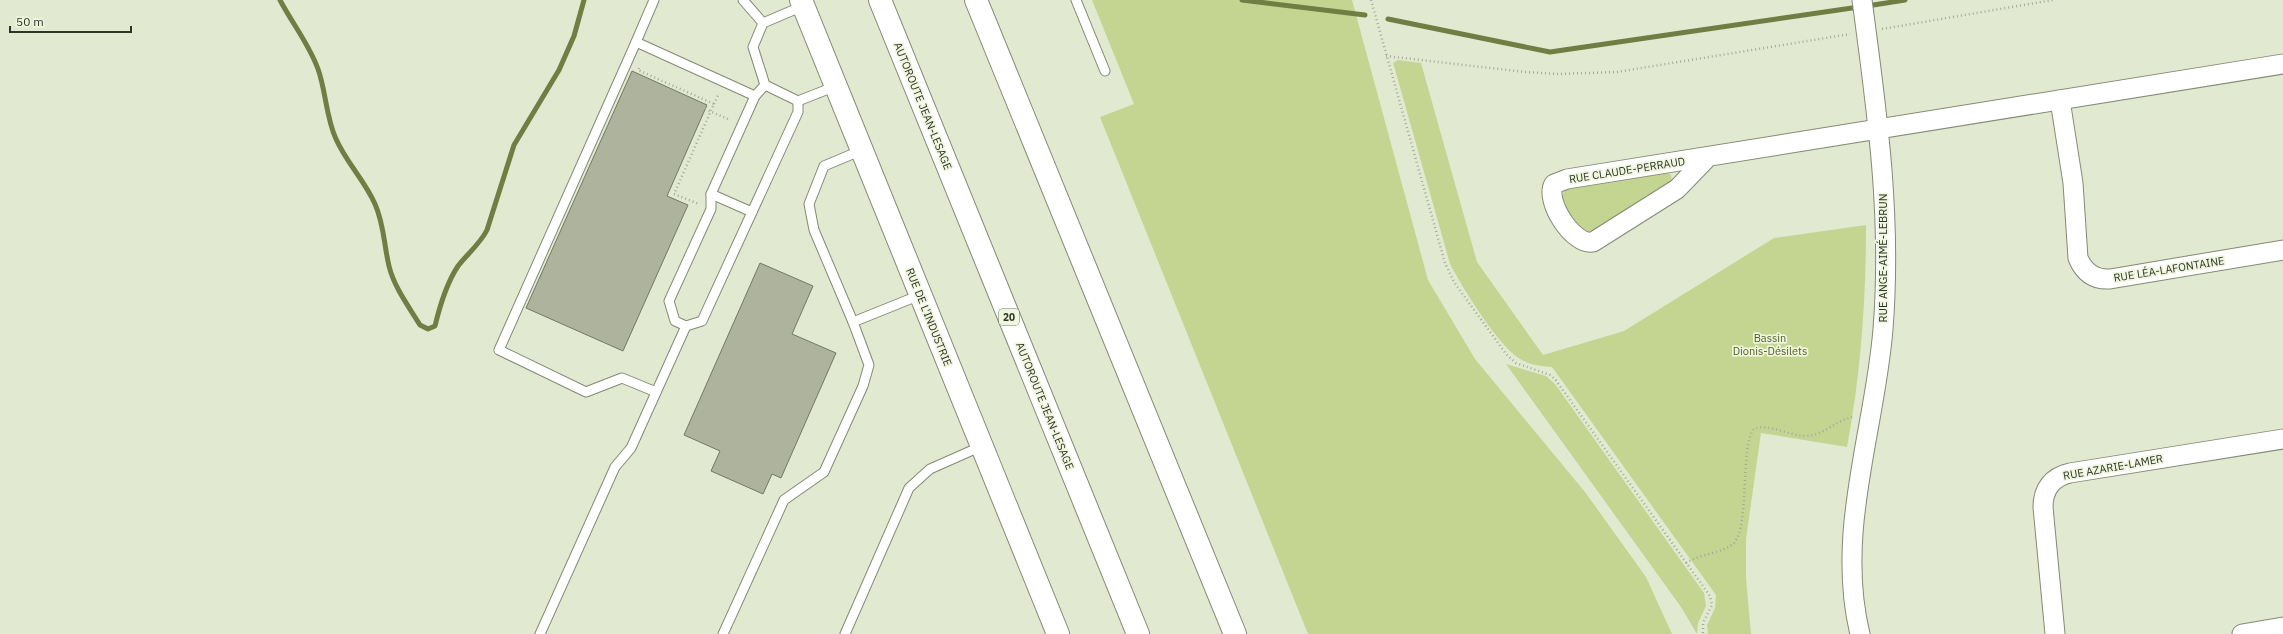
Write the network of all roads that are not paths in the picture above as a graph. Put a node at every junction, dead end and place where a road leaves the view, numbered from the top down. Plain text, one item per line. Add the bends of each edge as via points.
1 (654, 0) edge
2 (743, 0) edge
3 (880, 0) edge
4 (976, 0) edge
5 (1076, 0) edge
6 (1862, 0) edge
7 (802, 3) edge
8 (763, 23) junction
9 (636, 42) junction
10 (2283, 64) edge
11 (1104, 71) dead end
12 (766, 85) junction
13 (836, 86) junction
14 (755, 96) junction
15 (2060, 100) junction
16 (798, 101) junction
17 (1880, 129) junction
18 (862, 150) junction
19 (1708, 158) junction
20 (711, 194) junction
21 (752, 212) junction
22 (2283, 250) edge
23 (920, 295) junction
24 (853, 322) junction
25 (686, 326) junction
26 (656, 392) junction
27 (2283, 439) edge
28 (982, 446) junction
29 (2283, 627) edge
30 (540, 634) edge
31 (723, 634) edge
32 (845, 634) edge
33 (1058, 634) edge
34 (1138, 634) edge
35 (1234, 634) edge
36 (1860, 634) edge
37 (2055, 634) edge
38 (2242, 634) edge

1 - 9 lane
2 - 8 lane
3 - 34 main road, AUTOROUTE JEAN-LESAGE / 20
4 - 35 main road
5 - 11 lane
6 - 17 street, RUE ANGE-AIMÉ-LEBRUN
7 - 8 lane
7 - 13 main road, RUE DE L'INDUSTRIE
8 - 12 lane via 753,47
9 - 14 lane
9 - 26 lane via 499,350 586,392 622,378
10 - 15 street
12 - 14 lane
12 - 16 lane
13 - 16 lane
13 - 18 main road, RUE DE L'INDUSTRIE
14 - 20 lane
15 - 17 street
15 - 22 street, RUE LÉA-LAFONTAINE via 2072,183 2078,258 2090,275 2110,279
16 - 21 lane via 798,112
17 - 19 street, RUE CLAUDE-PERRAUD
17 - 36 street, RUE ANGE-AIMÉ-LEBRUN via 1885,235 1884,314 1877,381 1856,501 1851,557 1852,591
18 - 23 main road, RUE DE L'INDUSTRIE
18 - 24 lane via 824,166 809,204 814,230
19 - 19 street, RUE CLAUDE-PERRAUD via 1560,181 1553,187 1551,197 1575,236 1581,241 1593,242 1677,190
20 - 21 lane
20 - 25 lane via 710,209 669,302 675,321
21 - 25 lane via 702,321
23 - 24 lane
23 - 28 main road, RUE DE L'INDUSTRIE
24 - 31 lane via 870,365 864,386 824,472 784,500
25 - 26 lane
26 - 30 lane via 631,448 615,467
27 - 37 street, RUE AZARIE-LAMER via 2070,473 2055,479 2045,491 2043,507
28 - 32 lane via 930,469 910,488
28 - 33 main road, RUE DE L'INDUSTRIE
29 - 38 street

